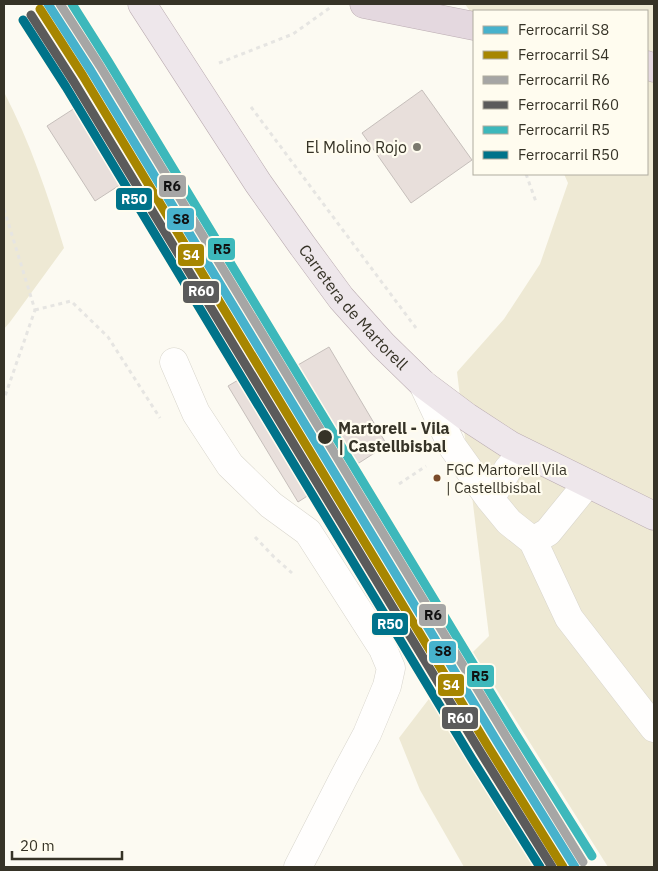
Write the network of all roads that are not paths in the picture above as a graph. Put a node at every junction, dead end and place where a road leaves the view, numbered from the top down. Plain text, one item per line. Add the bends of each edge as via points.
1 (142, 4) edge
2 (364, 4) edge
3 (473, 26) edge
4 (174, 362) dead end
5 (423, 384) junction
6 (523, 452) junction
7 (586, 484) junction
8 (490, 499) junction
9 (654, 516) edge
10 (533, 541) junction
11 (654, 728) edge
12 (298, 867) edge

1 - 5 main road, Carretera de Martorell via 258,183 341,298
2 - 3 highway
4 - 12 street via 196,413 230,465 271,505 308,532 383,649 391,668 367,734
5 - 6 main road, Carretera de Martorell via 466,417
5 - 8 street via 452,446
6 - 7 main road, Carretera de Martorell
6 - 8 street via 508,469
7 - 9 main road, Carretera de Martorell
7 - 10 street via 548,532
8 - 10 street via 509,522
10 - 11 street via 569,618

